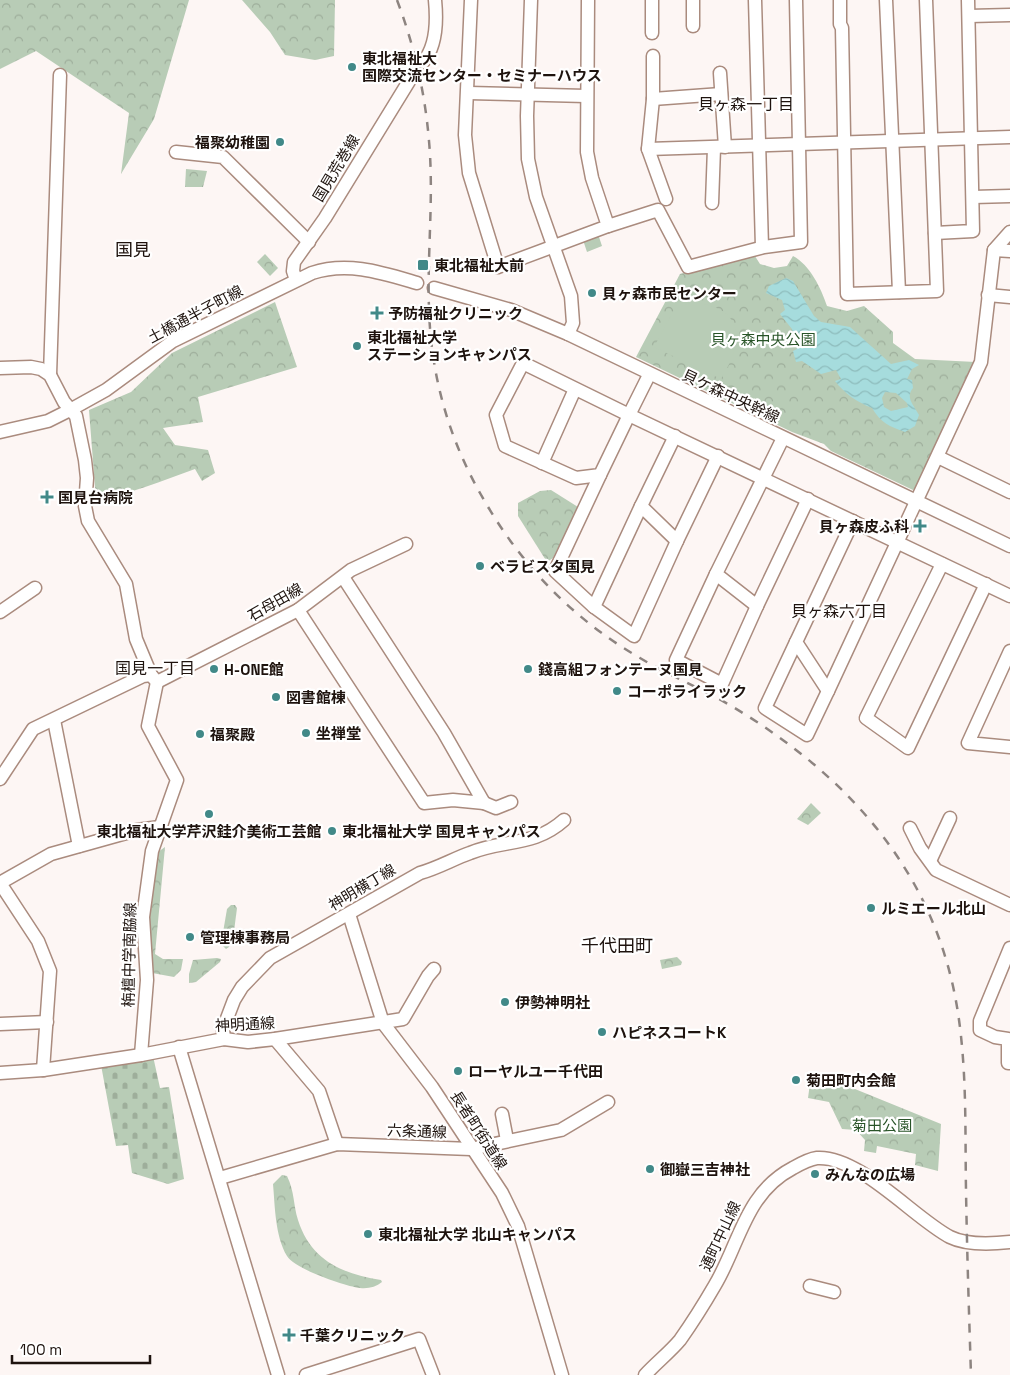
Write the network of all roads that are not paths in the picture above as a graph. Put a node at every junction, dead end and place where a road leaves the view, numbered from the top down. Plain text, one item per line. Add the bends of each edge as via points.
1 (435, 0) edge
2 (471, 0) edge
3 (531, 0) edge
4 (588, 0) edge
5 (652, 0) edge
6 (692, 0) edge
7 (755, 0) edge
8 (796, 0) edge
9 (840, 0) edge
10 (886, 0) edge
11 (926, 0) edge
12 (968, 0) edge
13 (1010, 15) edge
14 (969, 16) junction
15 (693, 26) dead end
16 (652, 33) dead end
17 (653, 56) dead end
18 (423, 62) dead end
19 (414, 73) dead end
20 (720, 73) dead end
21 (60, 76) dead end
22 (469, 93) junction
23 (528, 94) junction
24 (721, 94) junction
25 (586, 96) junction
26 (653, 99) junction
27 (1010, 137) edge
28 (972, 139) junction
29 (931, 140) junction
30 (891, 142) junction
31 (845, 143) junction
32 (799, 144) junction
33 (759, 147) junction
34 (719, 148) junction
35 (648, 149) junction
36 (176, 152) dead end
37 (1010, 196) edge
38 (973, 197) junction
39 (666, 199) dead end
40 (712, 203) dead end
41 (608, 226) junction
42 (1010, 232) edge
43 (935, 233) junction
44 (309, 242) junction
45 (554, 246) junction
46 (762, 247) junction
47 (994, 250) junction
48 (1010, 251) edge
49 (296, 280) junction
50 (418, 283) dead end
51 (434, 288) dead end
52 (899, 292) junction
53 (988, 295) junction
54 (1010, 297) edge
55 (568, 334) junction
56 (0, 368) edge
57 (50, 375) junction
58 (649, 375) junction
59 (575, 388) junction
60 (70, 410) junction
61 (629, 415) junction
62 (0, 432) edge
63 (675, 436) junction
64 (783, 438) junction
65 (718, 456) junction
66 (938, 457) junction
67 (542, 463) junction
68 (600, 475) junction
69 (763, 478) junction
70 (1009, 489) edge
71 (808, 499) junction
72 (916, 502) junction
73 (640, 506) junction
74 (853, 521) junction
75 (677, 541) junction
76 (897, 542) junction
77 (406, 544) dead end
78 (1010, 546) edge
79 (942, 564) junction
80 (716, 574) junction
81 (343, 577) junction
82 (986, 584) junction
83 (35, 588) dead end
84 (1010, 596) edge
85 (757, 606) junction
86 (594, 607) junction
87 (298, 610) junction
88 (0, 612) edge
89 (796, 642) junction
90 (1010, 651) edge
91 (154, 679) junction
92 (828, 691) junction
93 (54, 720) junction
94 (1010, 747) edge
95 (0, 779) edge
96 (511, 802) dead end
97 (484, 803) junction
98 (950, 818) dead end
99 (564, 820) dead end
100 (160, 827) junction
101 (910, 828) dead end
102 (79, 846) junction
103 (930, 861) junction
104 (1, 887) edge
105 (1010, 905) edge
106 (349, 914) junction
107 (1010, 948) edge
108 (434, 969) dead end
109 (47, 1022) junction
110 (383, 1023) junction
111 (0, 1024) edge
112 (224, 1039) junction
113 (275, 1039) junction
114 (1009, 1039) edge
115 (179, 1047) junction
116 (141, 1055) junction
117 (1010, 1064) edge
118 (43, 1070) junction
119 (0, 1073) edge
120 (608, 1102) dead end
121 (502, 1114) dead end
122 (507, 1140) junction
123 (337, 1144) junction
124 (471, 1149) junction
125 (220, 1178) junction
126 (1010, 1242) edge
127 (810, 1286) dead end
128 (834, 1292) dead end
129 (278, 1375) edge
130 (306, 1375) edge
131 (433, 1375) edge
132 (562, 1375) edge
133 (645, 1375) edge

1 - 18 street via 434,41 429,56
2 - 22 street
3 - 23 street
4 - 25 street
5 - 16 street
6 - 15 street
7 - 33 street
8 - 32 street
9 - 31 street
10 - 30 street
11 - 29 street
12 - 14 street
13 - 14 street
14 - 28 street
17 - 26 street
19 - 44 street, 国見荒巻線
20 - 24 street
21 - 57 street
22 - 23 street
22 - 45 street via 465,135 469,173 498,267
23 - 25 street
23 - 45 street via 531,180
24 - 26 street
24 - 34 street
25 - 41 street via 587,152
26 - 35 street
27 - 28 street
28 - 29 street
28 - 38 street
29 - 30 street
29 - 43 street
30 - 31 street
30 - 52 street
31 - 32 street
31 - 52 street via 847,294
32 - 33 street
32 - 46 street via 801,242
33 - 34 street
33 - 46 street
34 - 35 street
34 - 40 street
35 - 39 street
36 - 44 street via 223,157
37 - 38 street
38 - 43 street via 973,231
41 - 45 street
41 - 46 street via 658,210 688,267
42 - 47 street
43 - 52 street via 937,291
44 - 49 street, 国見荒巻線 via 294,262
45 - 55 street via 574,310
47 - 48 street
47 - 53 street
49 - 50 street, 土橋通半子町線 via 324,269 349,268 373,270
49 - 60 street, 土橋通半子町線 via 173,341 106,390
51 - 55 street, 貝ケ森中央幹線 via 511,310
53 - 54 street
53 - 66 street via 981,362
55 - 58 street, 貝ケ森中央幹線
56 - 57 street via 31,367
57 - 60 street
58 - 61 street
58 - 64 street, 貝ケ森中央幹線
59 - 61 street
59 - 67 street
59 - 67 street via 523,363 496,415 505,446
60 - 62 street, 土橋通半子町線 via 48,420
60 - 91 street via 76,416 85,460 88,520 126,584 136,639
61 - 63 street
61 - 68 street
63 - 65 street
63 - 73 street
64 - 69 street
64 - 72 street, 貝ケ森中央幹線
65 - 69 street
65 - 75 street
66 - 70 street
66 - 72 street
67 - 68 street via 576,478
68 - 86 street via 555,571
69 - 71 street
69 - 80 street
71 - 74 street
71 - 85 street
72 - 76 street
72 - 78 street, 貝ケ森中央幹線
73 - 75 street
73 - 86 street
74 - 76 street
74 - 89 street
75 - 86 street via 634,636
76 - 79 street
76 - 92 street
77 - 81 street, 石母田線
79 - 82 street
79 - 82 street via 866,718 908,748
80 - 85 street
80 - 85 street via 676,660 722,684
81 - 87 street, 石母田線
81 - 97 street via 444,733
82 - 84 street
83 - 88 street
87 - 91 street, 石母田線
87 - 97 street via 424,803 453,800
89 - 92 street
89 - 92 street via 764,708 807,735
90 - 94 street via 968,743
91 - 93 street, 石母田線 via 143,676
91 - 100 street, 栴檀中学南脇線 via 148,726 177,780
93 - 95 street, 石母田線 via 28,734
93 - 102 street
96 - 97 street via 496,808
98 - 103 street
99 - 106 street, 神明横丁線 via 551,832 531,840 470,852 420,873
100 - 102 street via 136,830
100 - 116 street, 栴檀中学南脇線 via 152,851 143,917 147,980
101 - 103 street
102 - 104 street via 51,854
103 - 105 street via 936,870
104 - 109 street via 38,941 50,971
106 - 110 street, 長者町街道線
106 - 112 street, 神明横丁線 via 261,966 234,1000 223,1029
107 - 114 street via 980,1021 980,1030
108 - 110 street, 神明通線 via 403,1019
109 - 111 street
109 - 118 street
110 - 113 street, 神明通線
110 - 124 street, 長者町街道線 via 432,1087
112 - 113 street, 神明通線 via 248,1042
112 - 115 street, 神明通線
113 - 123 street via 319,1091
114 - 117 street
115 - 116 street, 神明通線
115 - 125 street
116 - 118 street, 神明通線
118 - 119 street, 神明通線
120 - 122 street, 六条通線 via 562,1130
121 - 122 street
122 - 124 street, 六条通線
123 - 124 street, 六条通線
123 - 125 street, 六条通線
124 - 132 street, 長者町街道線 via 502,1193 518,1226
125 - 129 street
126 - 133 street, 通町中山線 via 984,1243 950,1236 892,1193 842,1163 822,1158 802,1163 772,1182 758,1196 716,1283 679,1341
127 - 128 street
130 - 131 street via 419,1339

